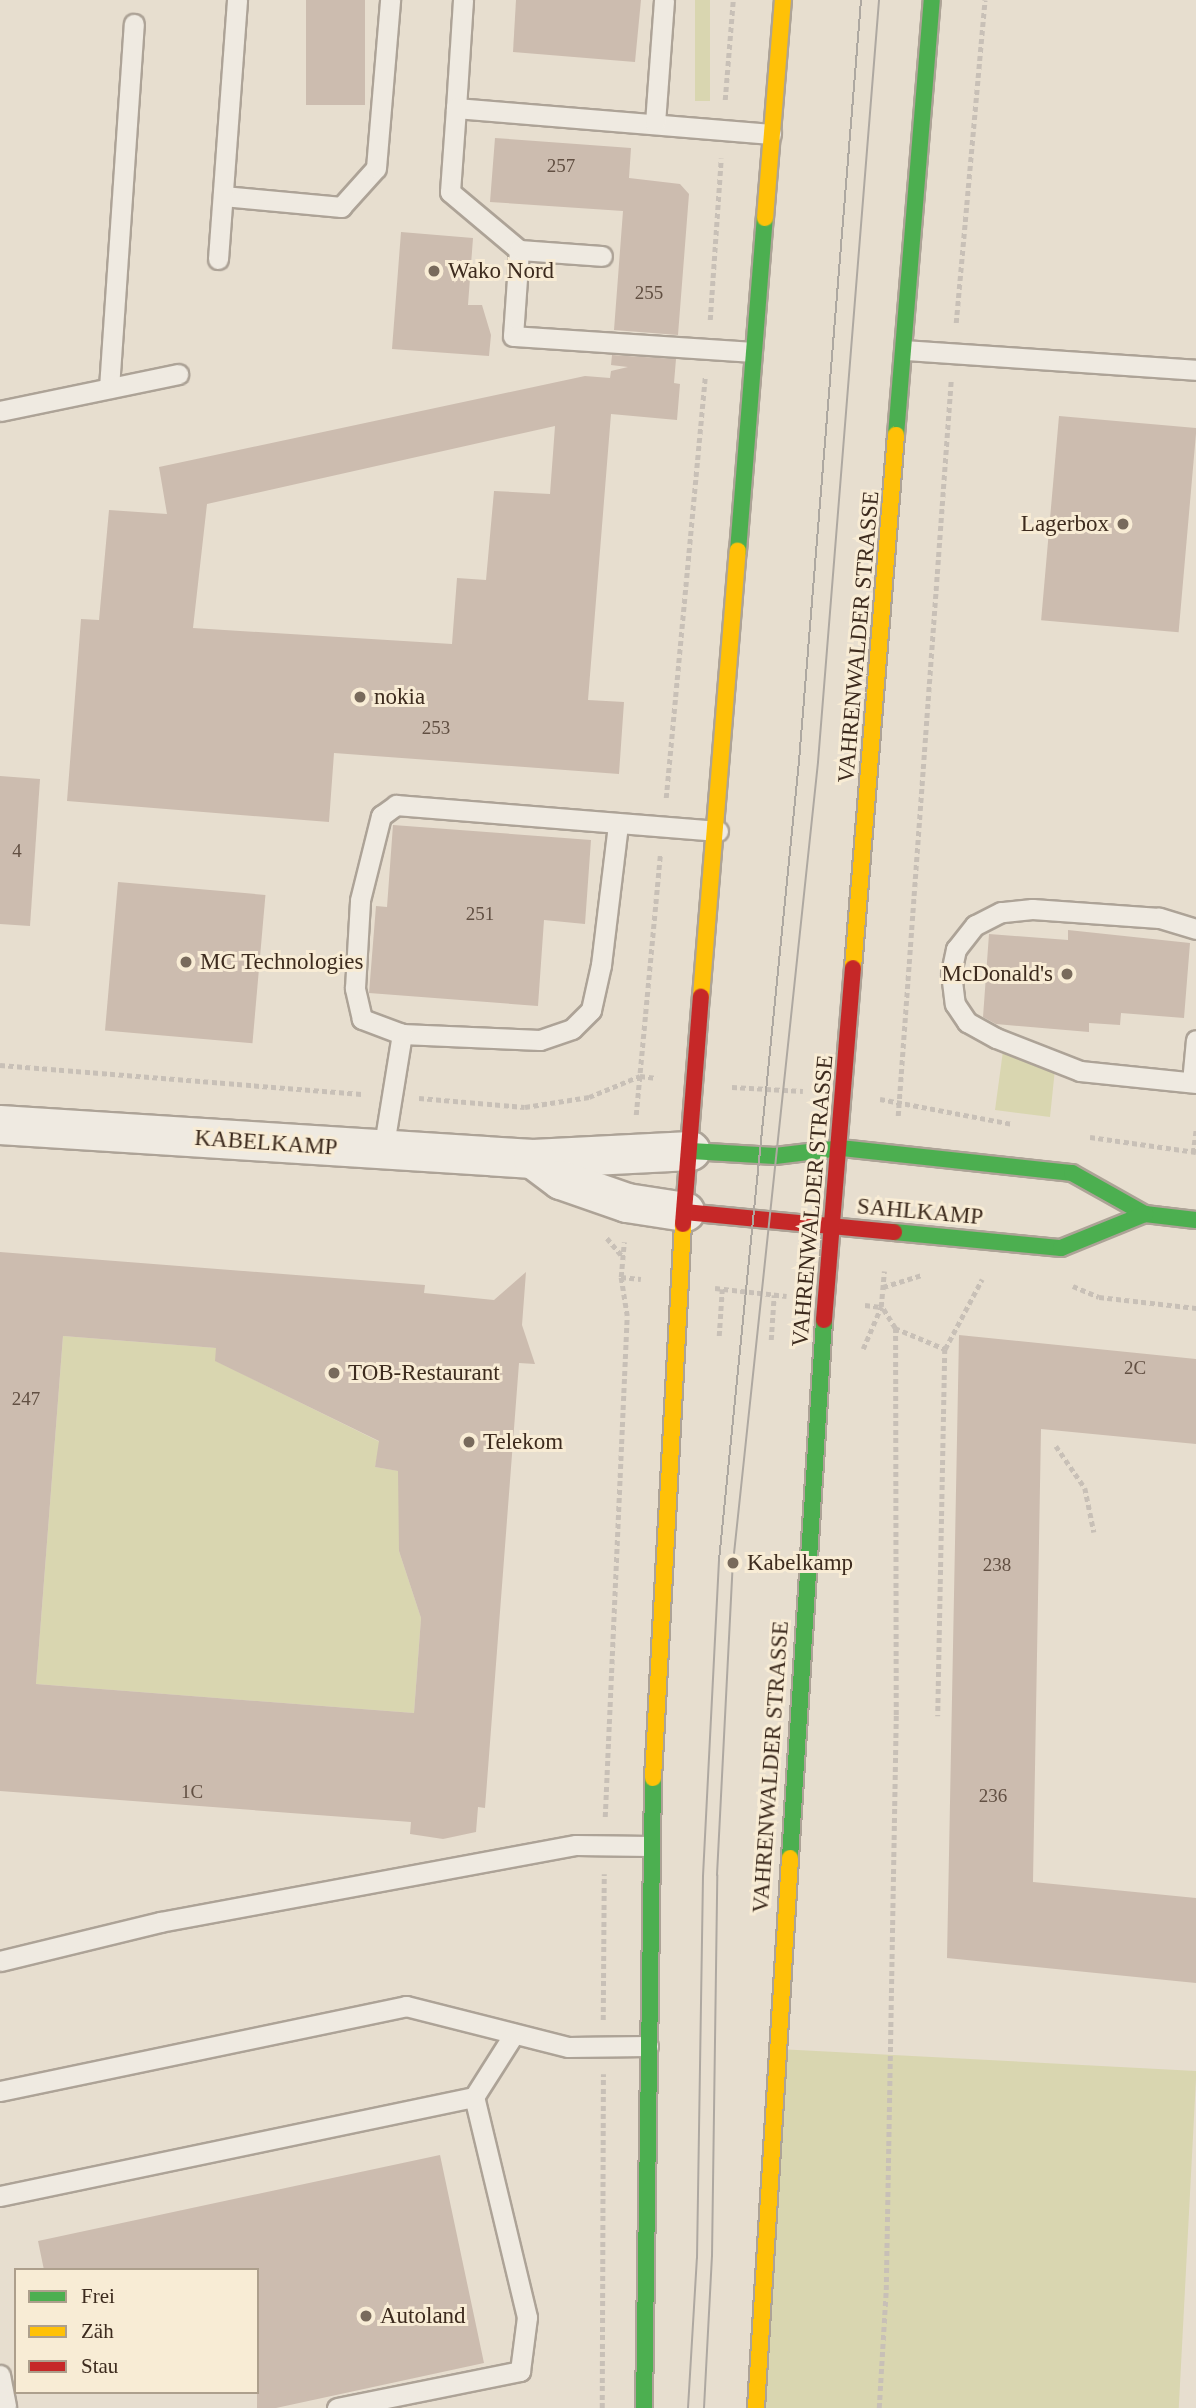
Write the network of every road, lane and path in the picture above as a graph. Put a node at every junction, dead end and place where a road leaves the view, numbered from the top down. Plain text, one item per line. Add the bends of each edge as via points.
1 (237, 0) edge
2 (390, 0) edge
3 (463, 0) edge
4 (664, 0) edge
5 (733, 0) edge
6 (783, 0) edge
7 (932, 0) edge
8 (985, 0) edge
9 (134, 24) dead end
10 (456, 108) junction
11 (655, 123) junction
12 (723, 130) junction
13 (771, 134) junction
14 (223, 196) junction
15 (519, 250) junction
16 (602, 256) dead end
17 (218, 259) dead end
18 (708, 349) junction
19 (905, 350) junction
20 (751, 352) junction
21 (953, 353) junction
22 (1196, 370) edge
23 (178, 374) dead end
24 (109, 388) junction
25 (0, 411) edge
26 (618, 825) junction
27 (663, 830) junction
28 (718, 831) junction
29 (1196, 929) edge
30 (402, 1034) junction
31 (1196, 1040) edge
32 (0, 1065) edge
33 (640, 1076) junction
34 (697, 1082) junction
35 (1194, 1083) edge
36 (846, 1088) junction
37 (392, 1096) junction
38 (0, 1125) edge
39 (1196, 1129) edge
40 (841, 1148) junction
41 (691, 1151) junction
42 (383, 1152) junction
43 (633, 1153) junction
44 (1193, 1153) dead end
45 (533, 1159) junction
46 (627, 1203) junction
47 (685, 1212) junction
48 (1145, 1214) junction
49 (1196, 1220) edge
50 (832, 1227) junction
51 (983, 1277) dead end
52 (678, 1284) junction
53 (722, 1289) junction
54 (774, 1295) junction
55 (826, 1300) junction
56 (895, 1328) junction
57 (719, 1336) dead end
58 (771, 1339) dead end
59 (945, 1349) junction
60 (1056, 1446) dead end
61 (1094, 1532) dead end
62 (938, 1716) dead end
63 (650, 1846) junction
64 (0, 1961) edge
65 (514, 2034) junction
66 (648, 2046) junction
67 (0, 2091) edge
68 (474, 2097) junction
69 (0, 2196) edge
70 (0, 2375) edge
71 (5, 2405) edge
72 (337, 2408) edge
73 (644, 2408) edge
74 (756, 2408) edge
75 (879, 2408) edge

1 - 14 lane
2 - 14 lane via 376,168 341,208
3 - 10 lane
4 - 11 lane
5 - 12 path
6 - 13 main road
7 - 19 main road, VAHRENWALDER STRASSE
8 - 21 path
9 - 24 lane
10 - 11 lane
10 - 15 lane via 450,191
11 - 12 lane
12 - 13 lane
12 - 18 path
13 - 20 main road
14 - 17 lane
15 - 16 lane
15 - 18 lane via 513,336
18 - 20 lane
18 - 27 path
19 - 21 lane
19 - 36 main road, VAHRENWALDER STRASSE
20 - 28 main road
21 - 22 lane
21 - 36 path via 899,1106
23 - 24 lane
24 - 25 lane
26 - 27 lane
26 - 30 lane via 594,999 591,1010 572,1029 540,1040
26 - 30 lane via 396,805 381,816 360,900 355,988 362,1019
27 - 28 lane
27 - 33 path
28 - 34 main road
29 - 35 lane via 1159,918 1032,909 1001,912 975,925 956,949 951,973 955,1004 967,1022 996,1038 1080,1070
30 - 37 lane
31 - 35 lane
32 - 37 path
33 - 34 path
33 - 37 path via 589,1097 525,1107
33 - 43 path
34 - 36 path via 782,1093
34 - 41 main road
36 - 40 main road, VAHRENWALDER STRASSE
37 - 42 lane
38 - 42 street, KABELKAMP
39 - 44 path
40 - 41 main road, SAHLKAMP via 775,1156
40 - 48 main road, SAHLKAMP via 1073,1173
40 - 50 main road, VAHRENWALDER STRASSE
41 - 43 street, KABELKAMP
41 - 47 main road
42 - 45 street, KABELKAMP
43 - 45 street, KABELKAMP
45 - 46 street via 561,1180
46 - 47 street
46 - 52 path via 621,1277
47 - 50 main road, SAHLKAMP
47 - 52 main road
48 - 49 main road, SAHLKAMP
48 - 50 main road, SAHLKAMP via 1061,1248
50 - 55 main road, VAHRENWALDER STRASSE
51 - 59 path
52 - 53 path
52 - 63 main road
53 - 54 path
53 - 57 path
54 - 55 path
54 - 58 path
55 - 56 path via 881,1307
55 - 74 main road, VAHRENWALDER STRASSE via 793,1762
56 - 59 path
56 - 75 path via 895,1728 886,2290
59 - 62 path
60 - 61 path via 1084,1488
63 - 64 lane via 576,1845 160,1922
63 - 66 main road
65 - 66 lane via 568,2048
65 - 67 lane via 406,2006
65 - 68 lane
66 - 73 main road
68 - 69 lane
68 - 72 lane via 527,2317 520,2371
70 - 71 lane

